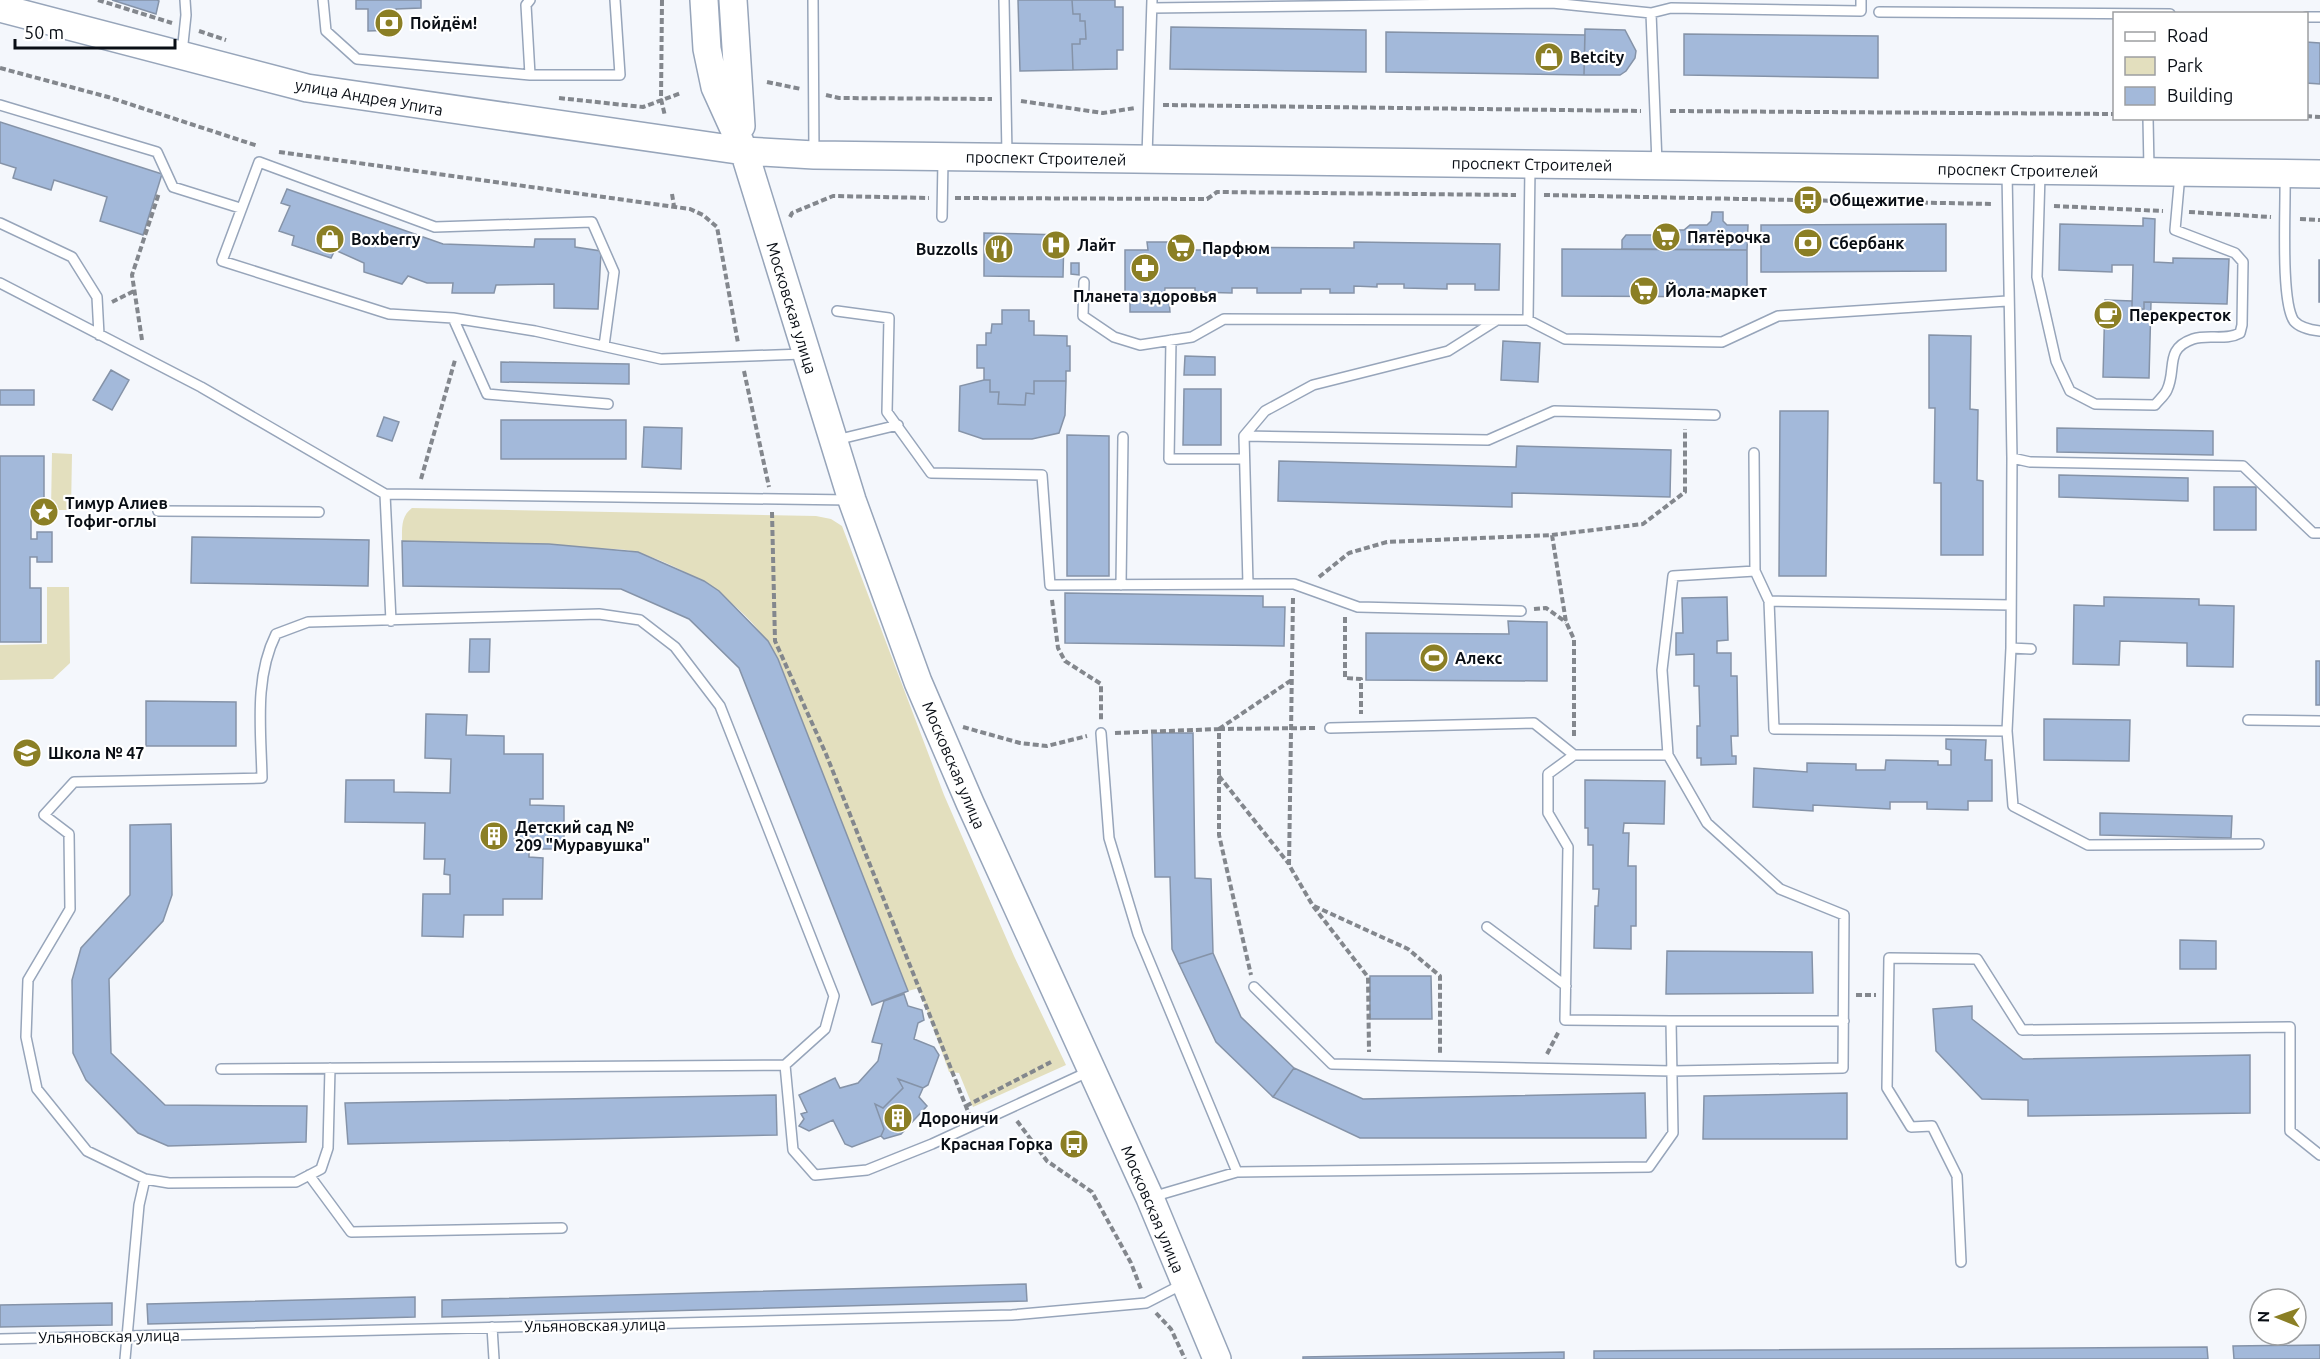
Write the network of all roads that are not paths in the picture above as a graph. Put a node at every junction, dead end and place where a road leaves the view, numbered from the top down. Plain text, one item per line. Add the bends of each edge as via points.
1 (185, 0) edge
2 (324, 0) edge
3 (530, 0) edge
4 (615, 0) edge
5 (704, 0) edge
6 (733, 0) edge
7 (813, 0) edge
8 (1005, 0) edge
9 (1861, 0) edge
10 (1552, 2) edge
11 (1152, 4) edge
12 (1671, 4) edge
13 (0, 8) edge
14 (1879, 12) dead end
15 (1651, 13) junction
16 (2113, 13) edge
17 (182, 56) junction
18 (530, 75) junction
19 (0, 105) edge
20 (2148, 120) edge
21 (744, 152) junction
22 (814, 155) junction
23 (943, 156) junction
24 (1007, 157) junction
25 (1147, 159) junction
26 (1530, 164) junction
27 (1657, 165) junction
28 (2007, 170) junction
29 (2040, 170) junction
30 (2149, 172) junction
31 (2180, 172) junction
32 (2285, 173) junction
33 (2320, 174) edge
34 (240, 208) junction
35 (942, 218) dead end
36 (0, 223) edge
37 (1084, 282) dead end
38 (0, 283) edge
39 (2007, 301) junction
40 (837, 311) dead end
41 (453, 318) junction
42 (1497, 320) junction
43 (1528, 320) junction
44 (2320, 331) edge
45 (99, 335) junction
46 (1171, 340) junction
47 (604, 346) junction
48 (806, 354) junction
49 (608, 404) dead end
50 (1715, 416) dead end
51 (898, 425) junction
52 (1244, 436) junction
53 (1123, 437) dead end
54 (834, 440) junction
55 (1754, 453) dead end
56 (2012, 458) junction
57 (1244, 459) junction
58 (385, 494) junction
59 (852, 500) junction
60 (158, 511) dead end
61 (319, 512) dead end
62 (2320, 533) edge
63 (1755, 572) junction
64 (1248, 584) junction
65 (1121, 585) junction
66 (1769, 602) junction
67 (2011, 606) junction
68 (1521, 611) road end
69 (391, 621) junction
70 (2011, 648) junction
71 (2031, 649) dead end
72 (2248, 720) dead end
73 (2320, 721) edge
74 (1330, 728) road end
75 (2007, 731) junction
76 (1101, 733) road end
77 (1574, 755) junction
78 (1668, 755) junction
79 (2259, 844) dead end
80 (1487, 927) dead end
81 (1566, 986) junction
82 (1254, 987) road end
83 (1671, 1021) junction
84 (1844, 1021) junction
85 (785, 1065) junction
86 (330, 1068) junction
87 (221, 1069) dead end
88 (1092, 1070) junction
89 (1672, 1071) junction
90 (2320, 1155) edge
91 (1237, 1172) junction
92 (309, 1175) junction
93 (145, 1179) junction
94 (1150, 1198) junction
95 (562, 1228) dead end
96 (1961, 1262) dead end
97 (1185, 1283) junction
98 (492, 1328) junction
99 (125, 1336) junction
100 (0, 1339) edge
101 (125, 1359) edge
102 (494, 1359) edge
103 (1217, 1359) edge

1 - 17 lane
2 - 18 lane via 326,31 357,59
3 - 18 lane via 526,5
4 - 18 lane via 620,75
5 - 21 main road, Московская улица via 707,50 715,87
6 - 21 main road, Московская улица
7 - 22 lane
8 - 24 lane
9 - 12 lane via 1861,11
10 - 11 lane
10 - 15 lane
11 - 25 lane
12 - 15 lane
13 - 17 main road, улица Андрея Упита
14 - 16 lane
15 - 27 lane
17 - 21 main road, улица Андрея Упита via 307,88
19 - 34 lane via 157,152 173,188
20 - 30 lane
21 - 22 main road, проспект Строителей
21 - 48 main road, Московская улица
22 - 23 main road, проспект Строителей
23 - 24 main road, проспект Строителей
23 - 35 lane
24 - 25 main road, проспект Строителей
25 - 26 main road, проспект Строителей
26 - 27 main road, проспект Строителей
26 - 43 lane
27 - 28 main road, проспект Строителей
28 - 29 main road, проспект Строителей
28 - 39 lane
29 - 30 main road, проспект Строителей
29 - 31 lane via 2037,277 2056,361 2070,391 2095,404 2156,405 2168,389 2173,355 2183,342 2199,336 2240,333 2243,262 2235,253 2175,230
30 - 31 main road, проспект Строителей
31 - 32 main road, проспект Строителей
32 - 33 main road, проспект Строителей
32 - 44 lane via 2286,296 2295,321 2304,328
34 - 41 lane via 222,261 389,314
34 - 47 lane via 259,162 435,227 592,222 614,272
36 - 45 lane via 72,257 97,297
37 - 46 lane via 1083,316 1114,337 1140,345
38 - 45 lane
39 - 43 lane via 1778,316 1722,342 1565,339
39 - 56 lane
40 - 51 lane via 889,318 887,412
41 - 47 lane
41 - 49 lane via 486,394
42 - 43 lane
42 - 46 lane via 1224,319 1192,338
42 - 52 lane via 1448,351 1313,385 1265,411
45 - 58 lane via 201,387
46 - 57 lane via 1169,459
47 - 48 lane via 661,359
48 - 54 main road, Московская улица
50 - 52 lane via 1554,411 1488,440
51 - 54 lane
51 - 65 lane via 931,473 1042,475 1050,585
52 - 57 lane
53 - 65 lane
54 - 59 main road, Московская улица
55 - 63 lane
56 - 62 lane via 2030,462 2243,466 2313,533
56 - 67 lane
57 - 64 lane
58 - 59 lane
58 - 69 lane
59 - 88 main road, Московская улица via 918,682
60 - 61 lane
63 - 66 lane
63 - 78 lane via 1673,576 1662,670
64 - 65 lane
64 - 68 lane via 1294,584 1358,607
66 - 67 lane
66 - 75 lane via 1774,729 1971,724
67 - 70 lane
69 - 85 lane via 599,614 640,620 675,646 720,706 834,996 825,1029
69 - 93 lane via 308,622 276,634 265,654 261,687 262,778 74,782 44,815 69,834 70,909 28,980 26,1037 37,1089 87,1151
70 - 71 lane
70 - 75 lane
72 - 73 lane
74 - 77 lane via 1534,723
75 - 79 lane via 2013,806 2088,845
76 - 91 lane via 1109,838 1138,934
77 - 78 lane
77 - 81 lane via 1548,774 1548,813 1568,847
78 - 84 lane via 1707,823 1780,889 1844,915
80 - 81 lane
81 - 83 lane via 1565,1020
82 - 89 lane via 1332,1064
83 - 84 lane
83 - 89 lane
84 - 89 lane via 1843,1068
85 - 86 lane
85 - 88 lane via 793,1150 815,1175 867,1170
86 - 87 lane
86 - 92 lane via 328,1148 321,1169
88 - 94 main road, Московская улица
89 - 91 lane via 1673,1133 1649,1167
90 - 96 lane via 2290,1131 2290,1027 2022,1030 1977,959 1889,958 1887,1088 1911,1127 1932,1126 1957,1176
91 - 94 lane
92 - 93 lane via 296,1182 169,1183
92 - 95 lane via 351,1232
93 - 99 lane
94 - 97 main road, Московская улица
97 - 98 lane, Ульяновская улица via 1146,1303 1012,1316
97 - 103 main road, Московская улица
98 - 99 lane, Ульяновская улица
98 - 102 lane
99 - 100 lane, Ульяновская улица
99 - 101 lane

